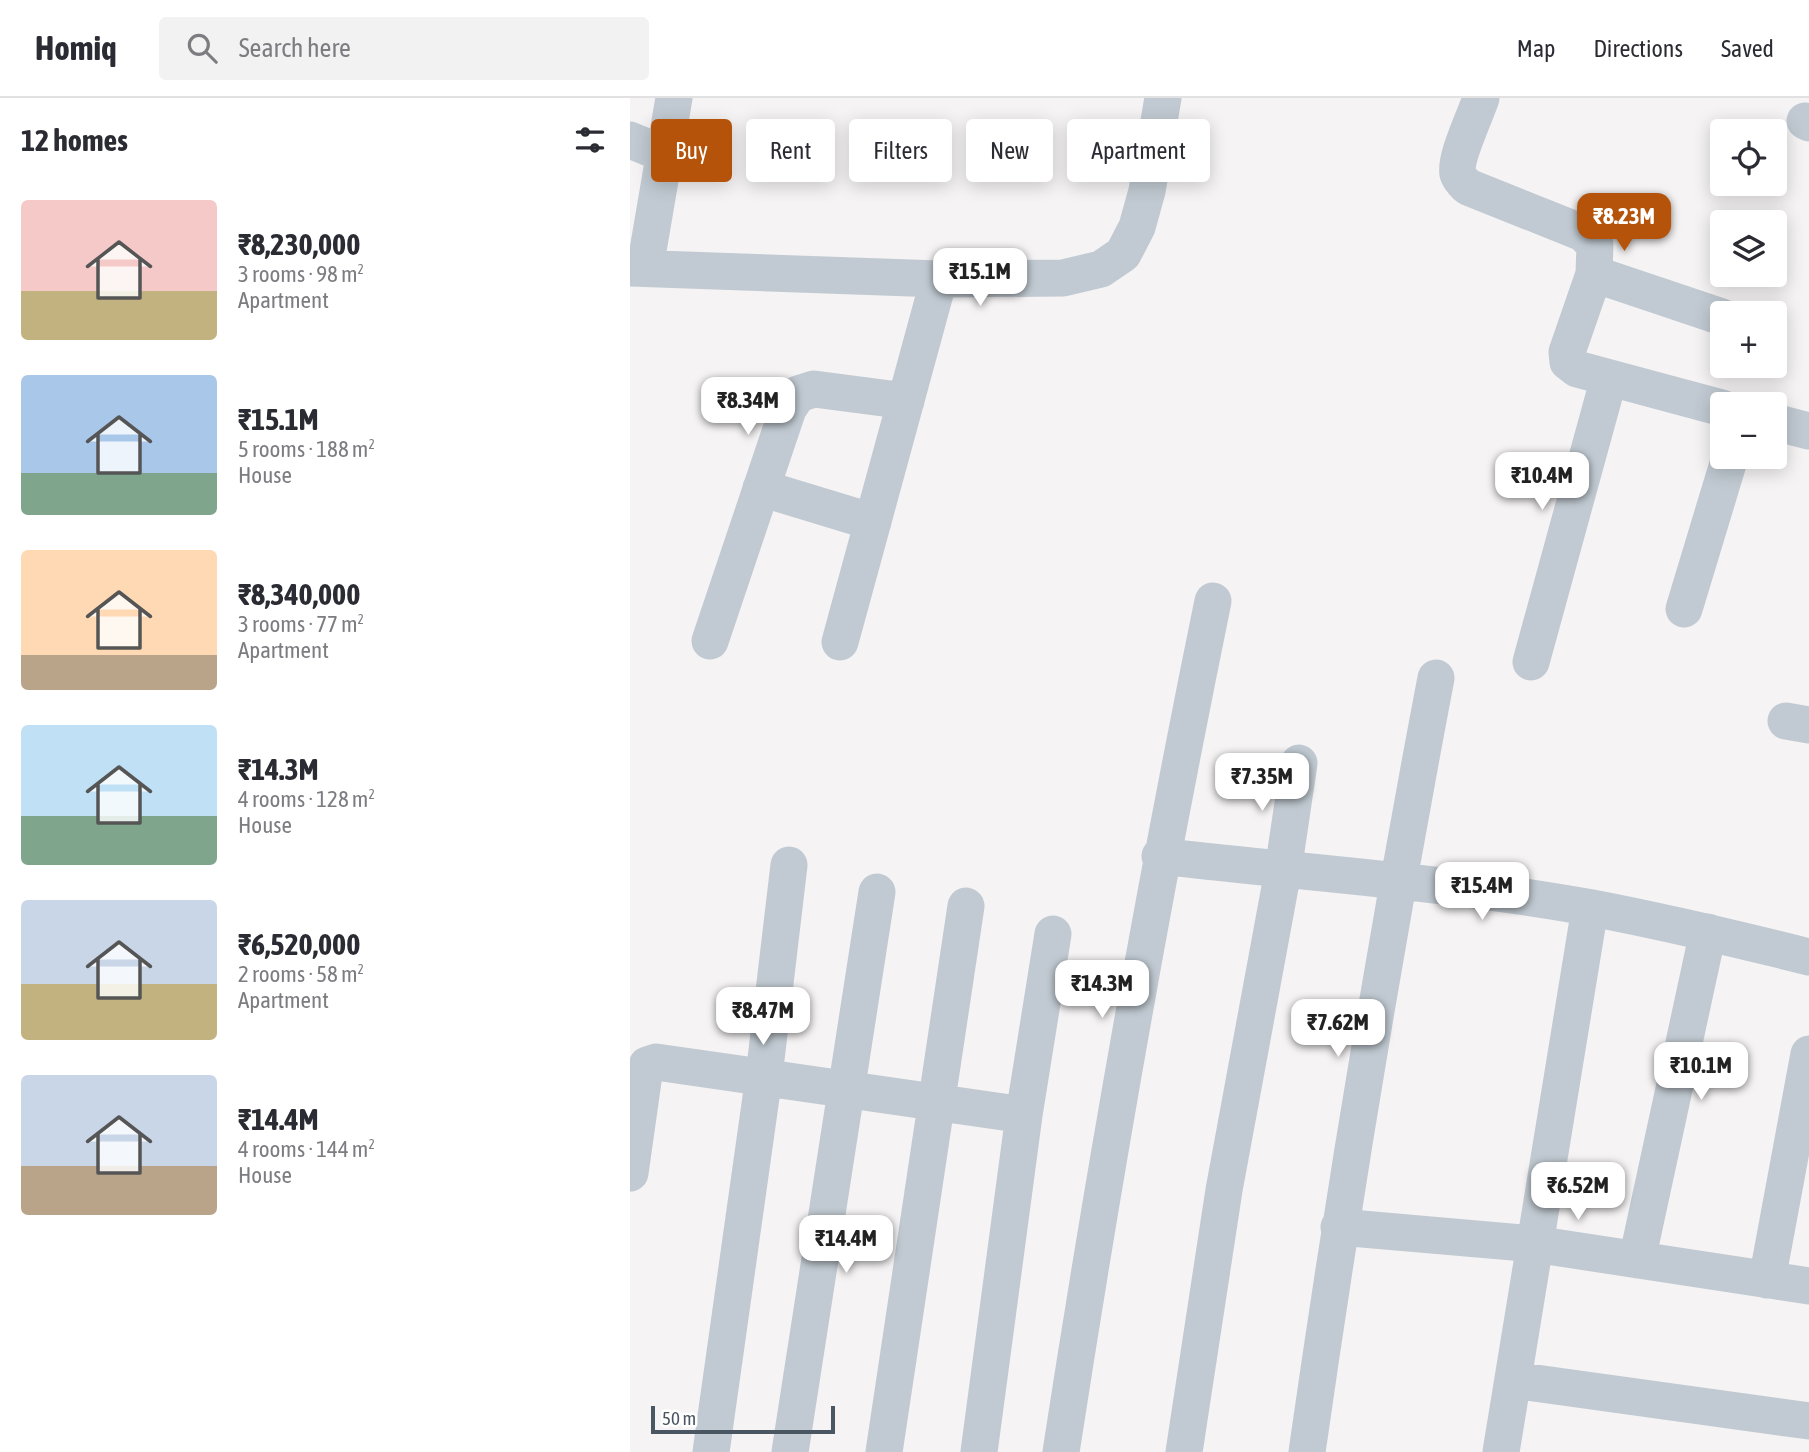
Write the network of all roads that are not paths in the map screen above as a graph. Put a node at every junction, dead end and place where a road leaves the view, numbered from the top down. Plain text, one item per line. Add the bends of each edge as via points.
1 (674, 98) edge
2 (1163, 98) edge
3 (1481, 98) edge
4 (670, 119) edge
5 (630, 140) edge
6 (651, 149) edge
7 (657, 182) edge
8 (637, 268) edge
9 (1594, 274) junction
10 (939, 279) junction
11 (1710, 313) edge
12 (1609, 378) junction
13 (906, 401) junction
14 (1710, 405) edge
15 (1787, 425) edge
16 (1809, 431) edge
17 (1726, 469) edge
18 (761, 488) junction
19 (873, 522) junction
20 (1213, 601) dead end
21 (1684, 609) dead end
22 (710, 641) dead end
23 (840, 642) dead end
24 (1531, 662) dead end
25 (1436, 678) dead end
26 (1299, 763) dead end
27 (1160, 856) junction
28 (789, 865) dead end
29 (1283, 871) junction
30 (1397, 881) junction
31 (877, 892) dead end
32 (966, 906) dead end
33 (1590, 908) junction
34 (1708, 932) junction
35 (1053, 933) dead end
36 (1809, 957) edge
37 (1809, 1054) edge
38 (764, 1076) junction
39 (846, 1088) junction
40 (934, 1101) junction
41 (1024, 1115) junction
42 (630, 1173) edge
43 (1339, 1227) junction
44 (1534, 1244) junction
45 (1637, 1260) junction
46 (1767, 1280) junction
47 (1809, 1286) edge
48 (1513, 1380) junction
49 (1809, 1421) edge
50 (711, 1452) edge
51 (790, 1452) edge
52 (884, 1452) edge
53 (979, 1452) edge
54 (1062, 1452) edge
55 (1184, 1452) edge
56 (1307, 1452) edge
57 (1501, 1452) edge

1 - 4 street
2 - 10 street via 1147,191 1124,254 1101,269 1063,278
3 - 9 street via 1460,158 1457,171 1461,181 1583,233 1595,245
5 - 6 street
7 - 8 street
8 - 10 street
9 - 11 street
9 - 12 street via 1567,352 1568,362
10 - 13 street
12 - 14 street
12 - 24 street
13 - 18 street via 814,389 798,394 788,409
13 - 19 street
15 - 16 street
17 - 21 street
18 - 19 street
18 - 22 street
19 - 23 street
20 - 27 street
25 - 30 street
26 - 29 street
27 - 29 street
27 - 54 street via 1104,1174
28 - 38 street
29 - 30 street
29 - 55 street via 1224,1190
30 - 33 street
30 - 43 street
31 - 39 street
32 - 40 street
33 - 34 street
33 - 44 street
34 - 36 street
34 - 45 street
35 - 41 street
37 - 46 street
38 - 39 street
38 - 42 street via 667,1062 648,1065
38 - 50 street
39 - 40 street
39 - 51 street
40 - 41 street
40 - 52 street
41 - 53 street
43 - 44 street
43 - 56 street
44 - 45 street
44 - 48 street
45 - 46 street
46 - 47 street
48 - 49 street
48 - 57 street

